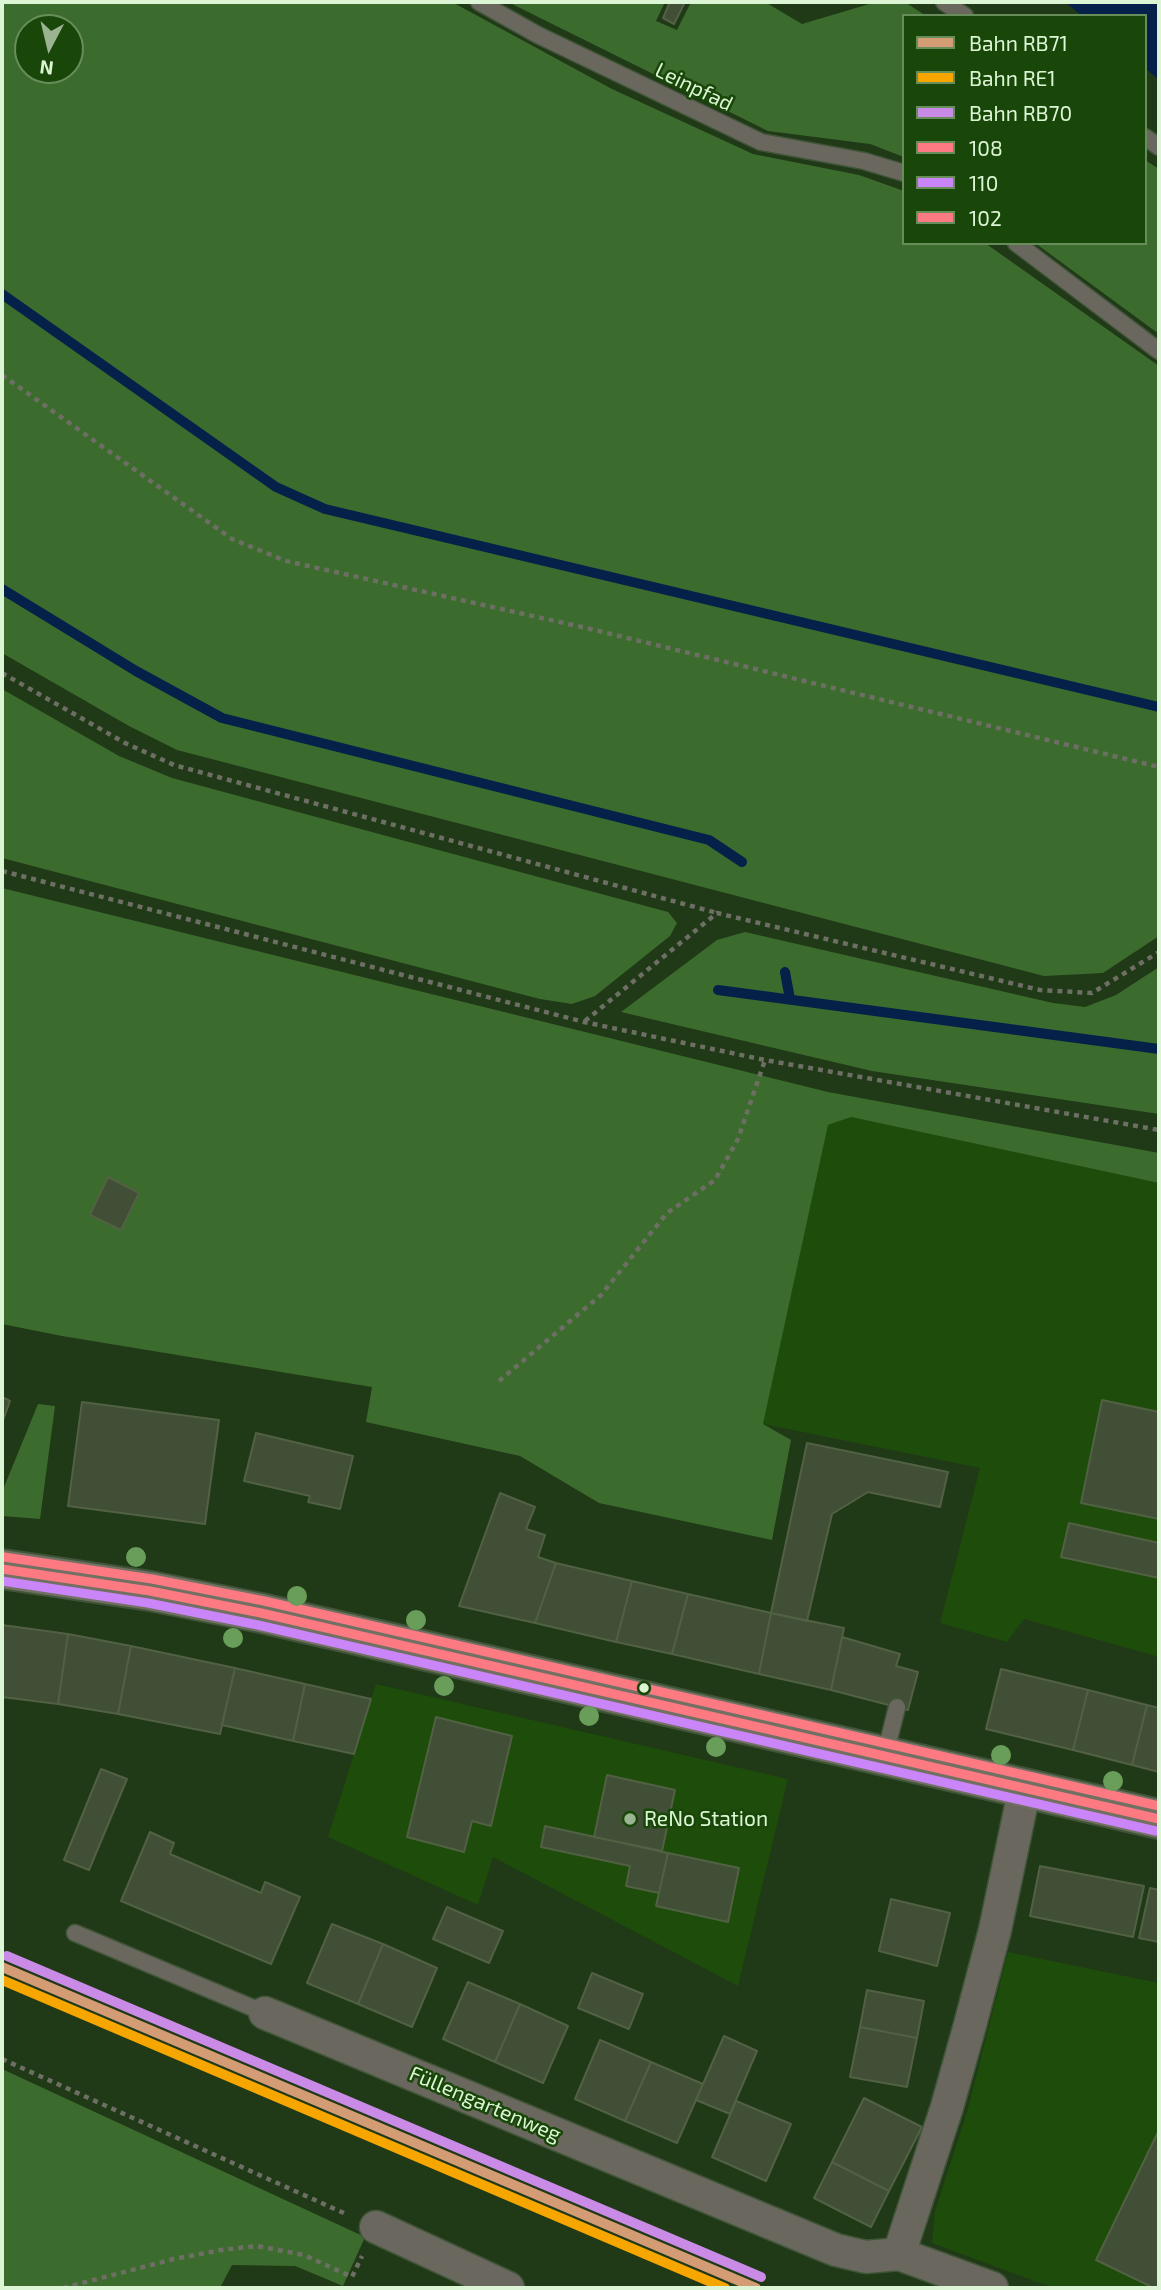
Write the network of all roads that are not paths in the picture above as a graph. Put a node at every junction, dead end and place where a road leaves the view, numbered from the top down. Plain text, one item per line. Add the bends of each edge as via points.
1 (479, 2) edge
2 (944, 2) edge
3 (962, 14) edge
4 (902, 172) edge
5 (1020, 245) edge
6 (1159, 351) edge
7 (2, 1569) edge
8 (897, 1707) dead end
9 (885, 1755) junction
10 (1026, 1787) junction
11 (1159, 1819) edge
12 (75, 1933) dead end
13 (265, 2013) joint
14 (376, 2227) road end
15 (899, 2254) junction
16 (508, 2288) edge
17 (992, 2288) edge

1 - 4 lane, Leinpfad via 761,142
2 - 3 lane
5 - 6 lane
7 - 9 main road via 261,1613
8 - 9 lane
9 - 10 main road
10 - 11 main road
10 - 15 street via 970,2025
12 - 13 lane, Füllengartenweg
13 - 15 street, Füllengartenweg via 836,2250 866,2257
14 - 16 street
15 - 17 street, Füllengartenweg

